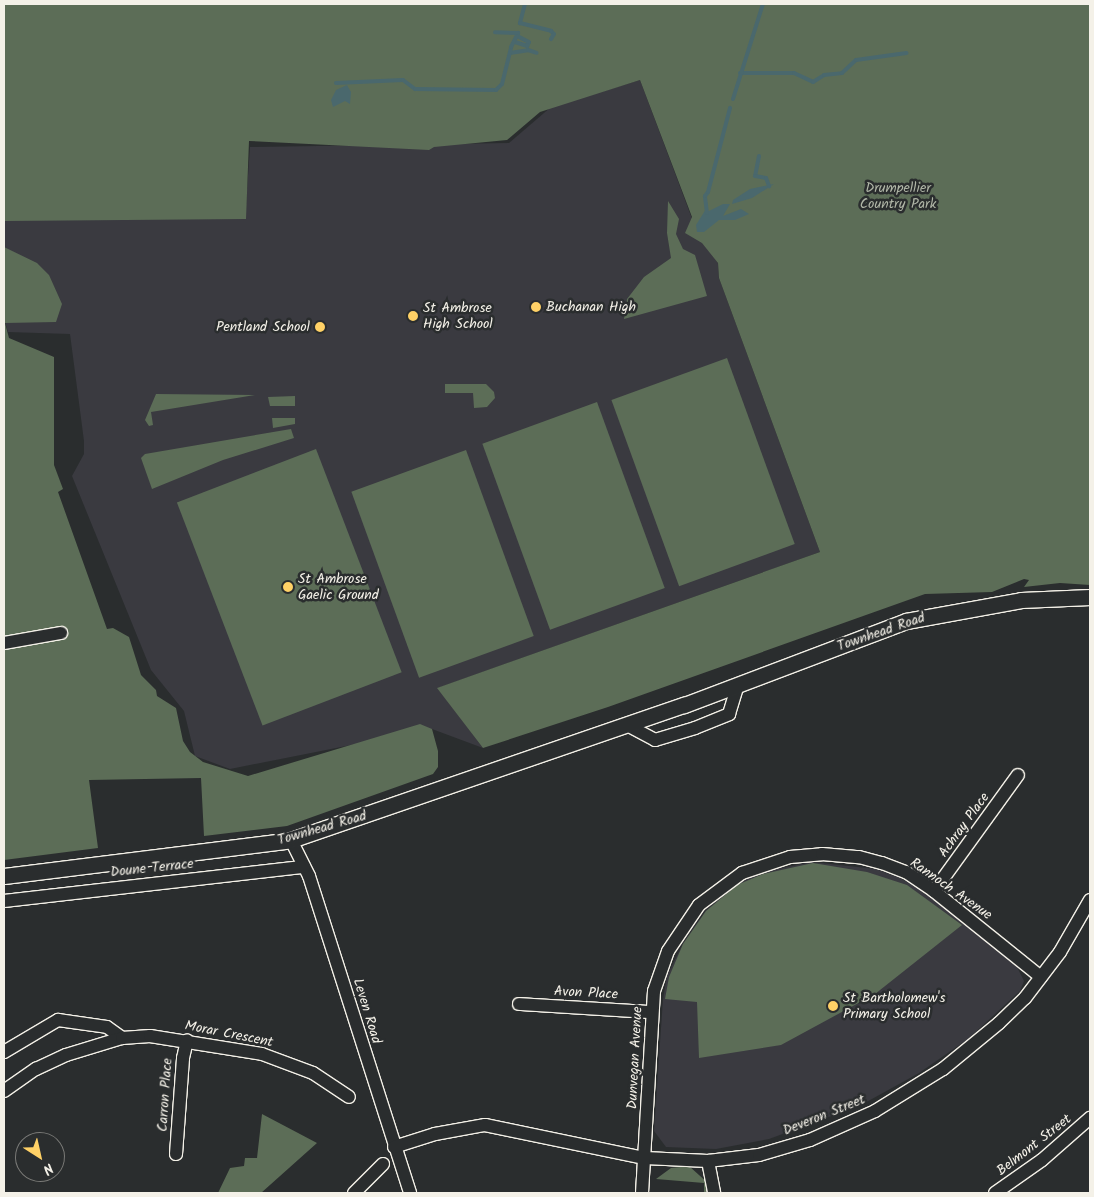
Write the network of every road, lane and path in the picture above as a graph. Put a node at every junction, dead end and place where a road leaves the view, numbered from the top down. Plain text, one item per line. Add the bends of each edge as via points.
1 (1090, 597) edge
2 (61, 633) dead end
3 (4, 643) edge
4 (738, 685) junction
5 (627, 725) junction
6 (1018, 776) dead end
7 (291, 840) junction
8 (304, 867) junction
9 (742, 873) joint
10 (4, 876) edge
11 (934, 891) junction
12 (1090, 900) edge
13 (4, 901) edge
14 (1041, 977) junction
15 (519, 1004) dead end
16 (651, 1012) junction
17 (122, 1038) junction
18 (187, 1040) junction
19 (4, 1052) edge
20 (4, 1091) edge
21 (349, 1097) dead end
22 (1090, 1118) edge
23 (394, 1147) junction
24 (176, 1154) dead end
25 (645, 1158) junction
26 (708, 1161) junction
27 (383, 1164) dead end
28 (354, 1193) edge
29 (410, 1193) edge
30 (642, 1193) edge
31 (714, 1193) edge
32 (995, 1193) edge

1 - 4 street, Townhead Road via 1012,602 906,621
2 - 3 street
4 - 5 street, Townhead Road
4 - 5 street via 729,714 695,728 655,740
5 - 7 street, Townhead Road
6 - 11 street, Achray Place
7 - 8 street, Leven Road
7 - 10 street, Townhead Road
8 - 13 street, Doune Terrace
8 - 23 street, Leven Road
9 - 11 street, Rannoch Avenue via 790,857 822,854 859,857 906,872
9 - 16 street, Dunvegan Avenue via 699,905 674,943 654,990
11 - 14 street, Rannoch Avenue
12 - 14 street, Deveron Street via 1060,952
14 - 26 street, Deveron Street via 999,1023 943,1069 875,1111 810,1140 759,1154
15 - 16 street, Avon Place
16 - 25 street, Dunvegan Avenue
17 - 18 street, Morar Crescent via 150,1036
17 - 19 street via 107,1027 58,1020
17 - 20 street, Morar Crescent via 66,1055 36,1069
18 - 21 street, Morar Crescent via 262,1054 313,1073
18 - 24 street, Carron Place via 182,1058
22 - 32 street, Belmont Street via 1042,1160
23 - 25 street, Deveron Street via 435,1134 485,1125
23 - 29 street, Leven Road
25 - 26 street, Deveron Street
25 - 30 street, Dunvegan Avenue
26 - 31 street
27 - 28 street

